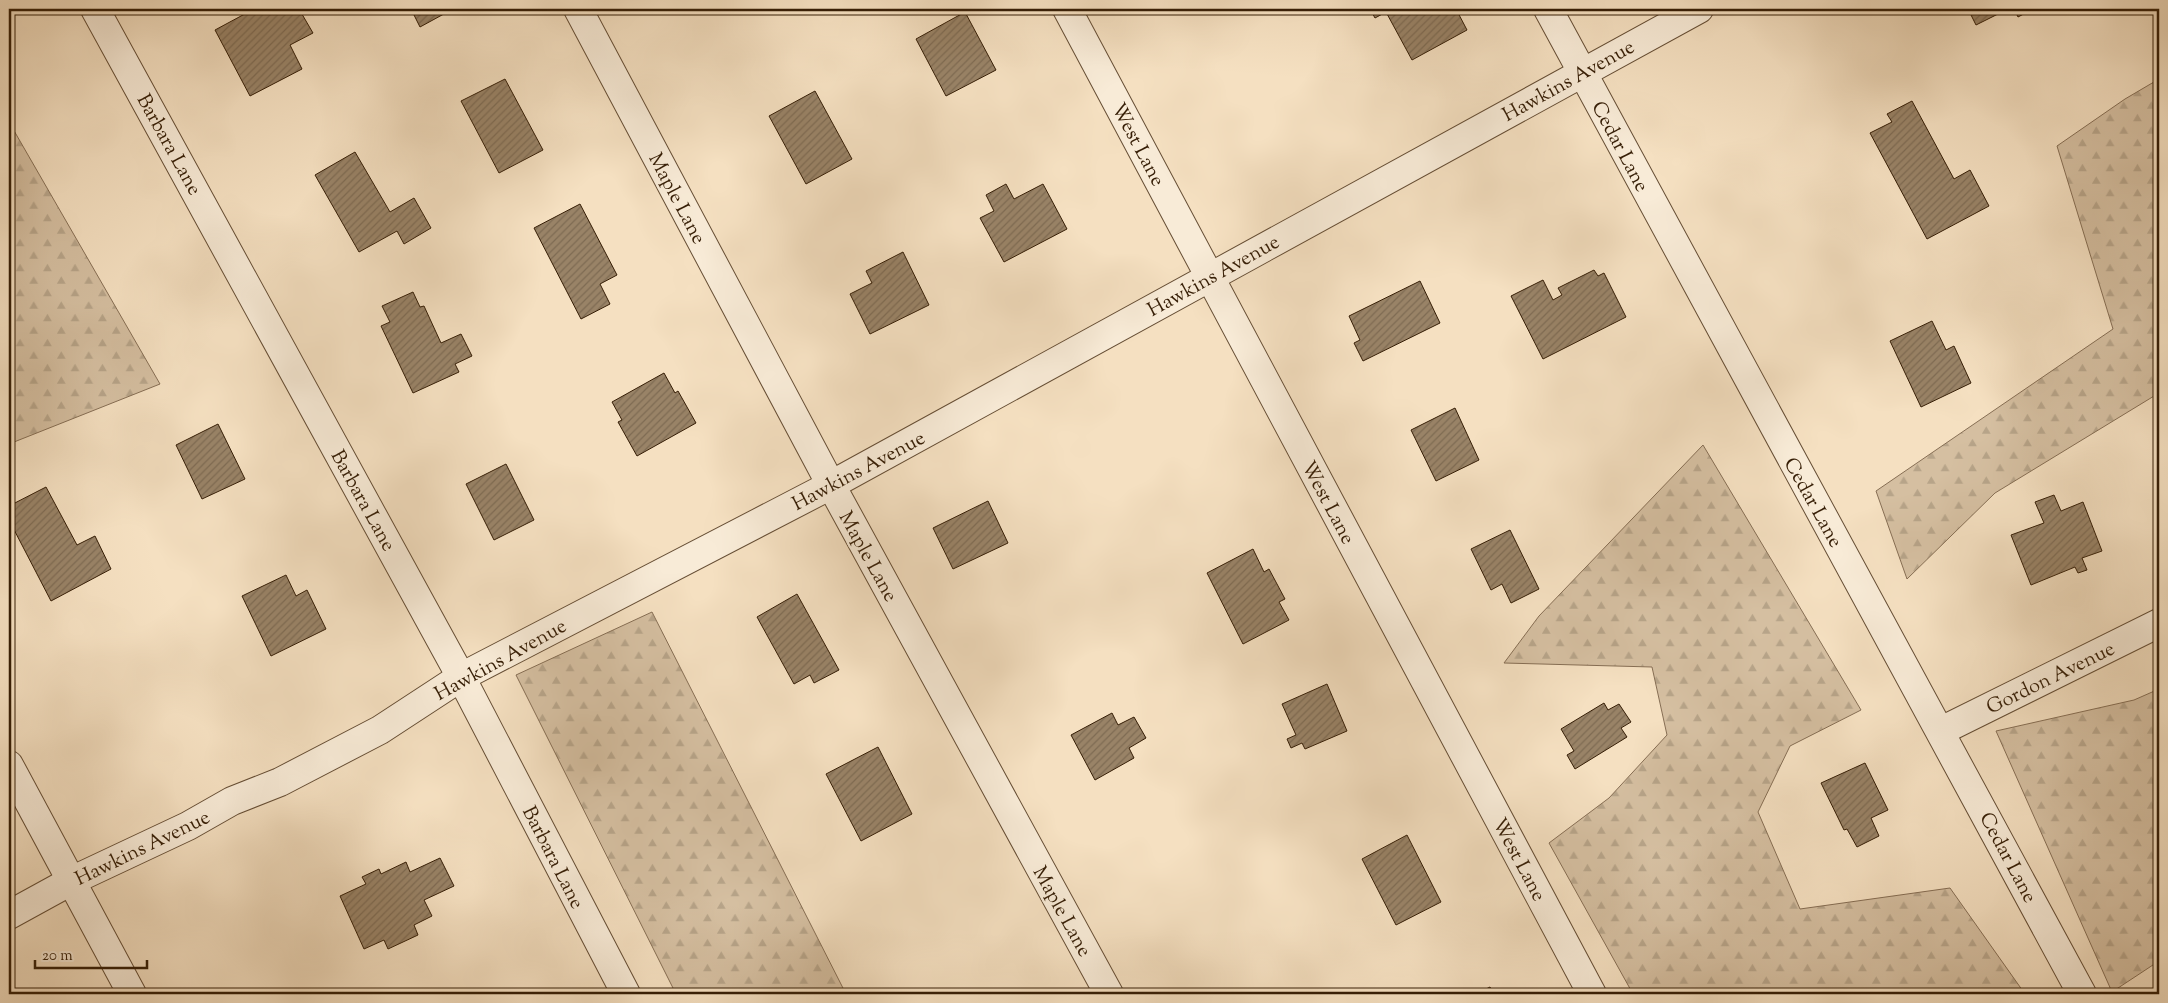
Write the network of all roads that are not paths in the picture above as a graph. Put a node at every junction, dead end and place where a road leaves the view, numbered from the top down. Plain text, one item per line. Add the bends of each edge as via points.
1 (95, 9) edge
2 (578, 9) edge
3 (1067, 9) edge
4 (1548, 9) edge
5 (1699, 9) edge
6 (1581, 73) junction
7 (1209, 277) junction
8 (831, 485) junction
9 (2159, 623) edge
10 (461, 677) junction
11 (1941, 731) junction
12 (9, 766) edge
13 (71, 881) junction
14 (9, 915) edge
15 (132, 994) edge
16 (626, 994) edge
17 (1109, 994) edge
18 (1592, 994) edge
19 (2082, 994) edge

1 - 10 street, Barbara Lane
2 - 8 street, Maple Lane
3 - 7 street, West Lane
4 - 6 street, Cedar Lane
5 - 6 street, Hawkins Avenue
6 - 7 street, Hawkins Avenue
6 - 11 street, Cedar Lane
7 - 8 street, Hawkins Avenue
7 - 18 street, West Lane
8 - 10 street, Hawkins Avenue
8 - 17 street, Maple Lane
9 - 11 street, Gordon Avenue
10 - 13 street, Hawkins Avenue via 380,730 280,782 232,801 188,826
10 - 16 street, Barbara Lane
11 - 19 street, Cedar Lane
12 - 13 street
13 - 14 street, Hawkins Avenue
13 - 15 street

